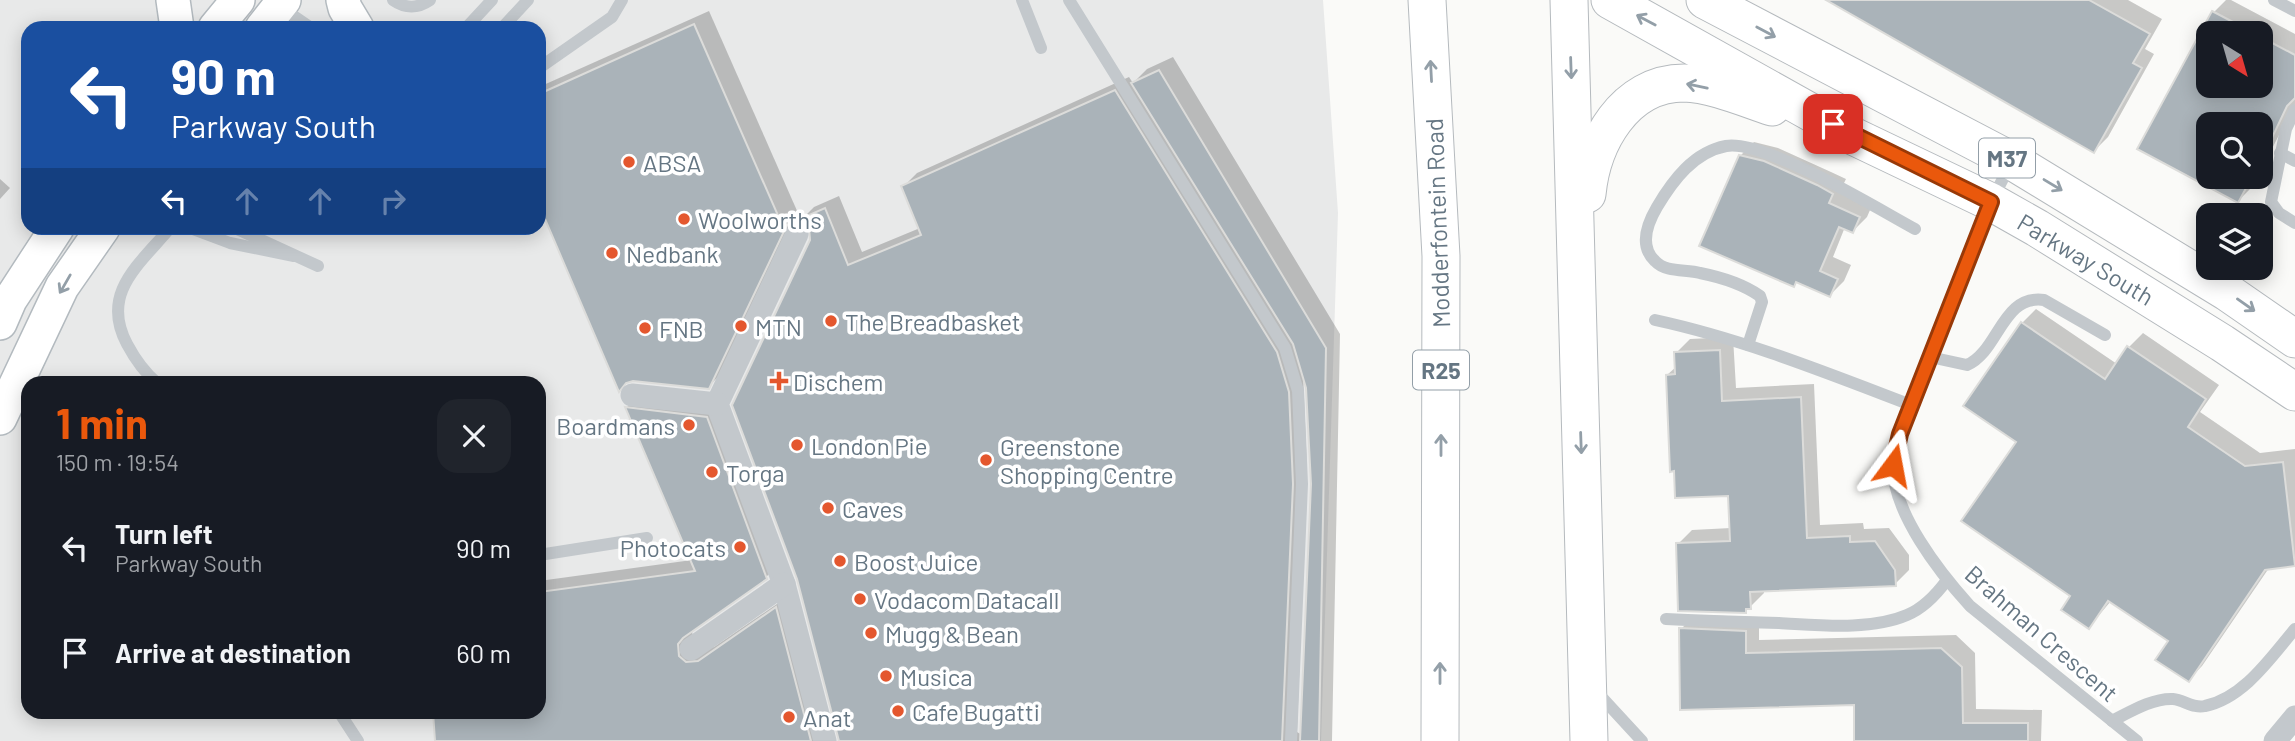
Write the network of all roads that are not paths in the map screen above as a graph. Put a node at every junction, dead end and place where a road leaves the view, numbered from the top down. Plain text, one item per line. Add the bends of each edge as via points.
1 (173, 0) edge
2 (343, 0) edge
3 (393, 0) edge
4 (430, 0) edge
5 (492, 0) edge
6 (528, 0) edge
7 (622, 0) edge
8 (1022, 0) edge
9 (1069, 0) edge
10 (1427, 0) edge
11 (1569, 0) edge
12 (1610, 0) edge
13 (1705, 0) edge
14 (2274, 0) edge
15 (227, 9) edge
16 (2295, 11) edge
17 (271, 12) edge
18 (176, 21) edge
19 (294, 21) edge
20 (353, 21) edge
21 (472, 21) edge
22 (508, 21) edge
23 (1041, 48) dead end
24 (546, 63) edge
25 (2295, 110) edge
26 (1856, 137) junction
27 (2280, 153) junction
28 (2012, 161) junction
29 (2295, 161) edge
30 (1991, 202) junction
31 (2295, 223) edge
32 (1915, 229) dead end
33 (797, 234) dead end
34 (52, 235) edge
35 (98, 235) edge
36 (164, 235) edge
37 (209, 235) edge
38 (250, 235) edge
39 (294, 256) junction
40 (318, 266) dead end
41 (1655, 320) dead end
42 (0, 323) edge
43 (2105, 335) dead end
44 (2295, 339) edge
45 (1748, 345) junction
46 (1930, 357) junction
47 (151, 376) edge
48 (1579, 389) junction
49 (2295, 392) edge
50 (632, 395) dead end
51 (717, 404) junction
52 (1911, 405) junction
53 (0, 418) edge
54 (647, 538) dead end
55 (546, 554) edge
56 (1947, 580) junction
57 (784, 584) junction
58 (1666, 619) dead end
59 (2295, 629) edge
60 (691, 649) dead end
61 (1587, 682) junction
62 (2295, 718) edge
63 (344, 719) edge
64 (2112, 721) junction
65 (358, 741) edge
66 (825, 741) edge
67 (1291, 741) edge
68 (1440, 741) edge
69 (1589, 741) edge
70 (1642, 741) edge
71 (2137, 741) edge
72 (2275, 741) edge

1 - 18 street
2 - 20 street
3 - 4 lane via 402,7 418,7
5 - 21 lane
6 - 22 lane
7 - 24 lane via 612,17
8 - 23 lane
9 - 67 lane via 1285,348 1297,391 1302,484
68 -> 10 main road, Modderfontein Road / R25 via 1441,256
11 -> 48 main road
26 -> 12 main road, Parkway South / M37
13 -> 28 main road, M37
14 - 16 lane
15 - 17 street
17 - 19 lane
25 - 27 lane
26 - 30 main road, Parkway South / M37
26 -> 48 main road via 1748,99 1685,83 1657,88 1631,102 1602,137 1588,181
27 - 29 lane
27 - 31 lane via 2271,202 2279,214
28 - 30 lane, Brahman Crescent
28 -> 44 main road, M37 via 2227,292
30 - 46 lane, Brahman Crescent
30 - 49 main road, Parkway South / M37
32 - 45 lane via 1815,174 1760,151 1728,145 1699,156 1686,166 1657,207 1647,227 1646,245 1659,265 1699,272 1760,296
33 - 51 street
34 - 42 street
35 -> 53 street via 62,287
36 - 47 lane via 126,282 116,308 118,324 134,358
37 - 39 lane
38 - 39 lane
39 - 40 lane
41 - 45 lane
43 - 46 lane via 2044,300 2034,299 2019,304 1971,363
45 - 52 lane
46 - 52 lane, Brahman Crescent
48 -> 61 main road
50 - 51 street
51 - 57 street
52 - 56 lane, Brahman Crescent via 1895,451 1895,482 1918,537
54 - 55 lane
56 - 58 lane via 1935,596 1908,615 1883,622 1837,625
56 - 64 lane, Brahman Crescent via 1970,606
57 - 60 street
57 - 66 street
59 - 64 lane via 2240,689 2218,701 2203,707 2166,699
61 - 69 main road
61 - 70 lane
62 - 72 street
63 - 65 lane
64 - 71 lane, Brahman Crescent

